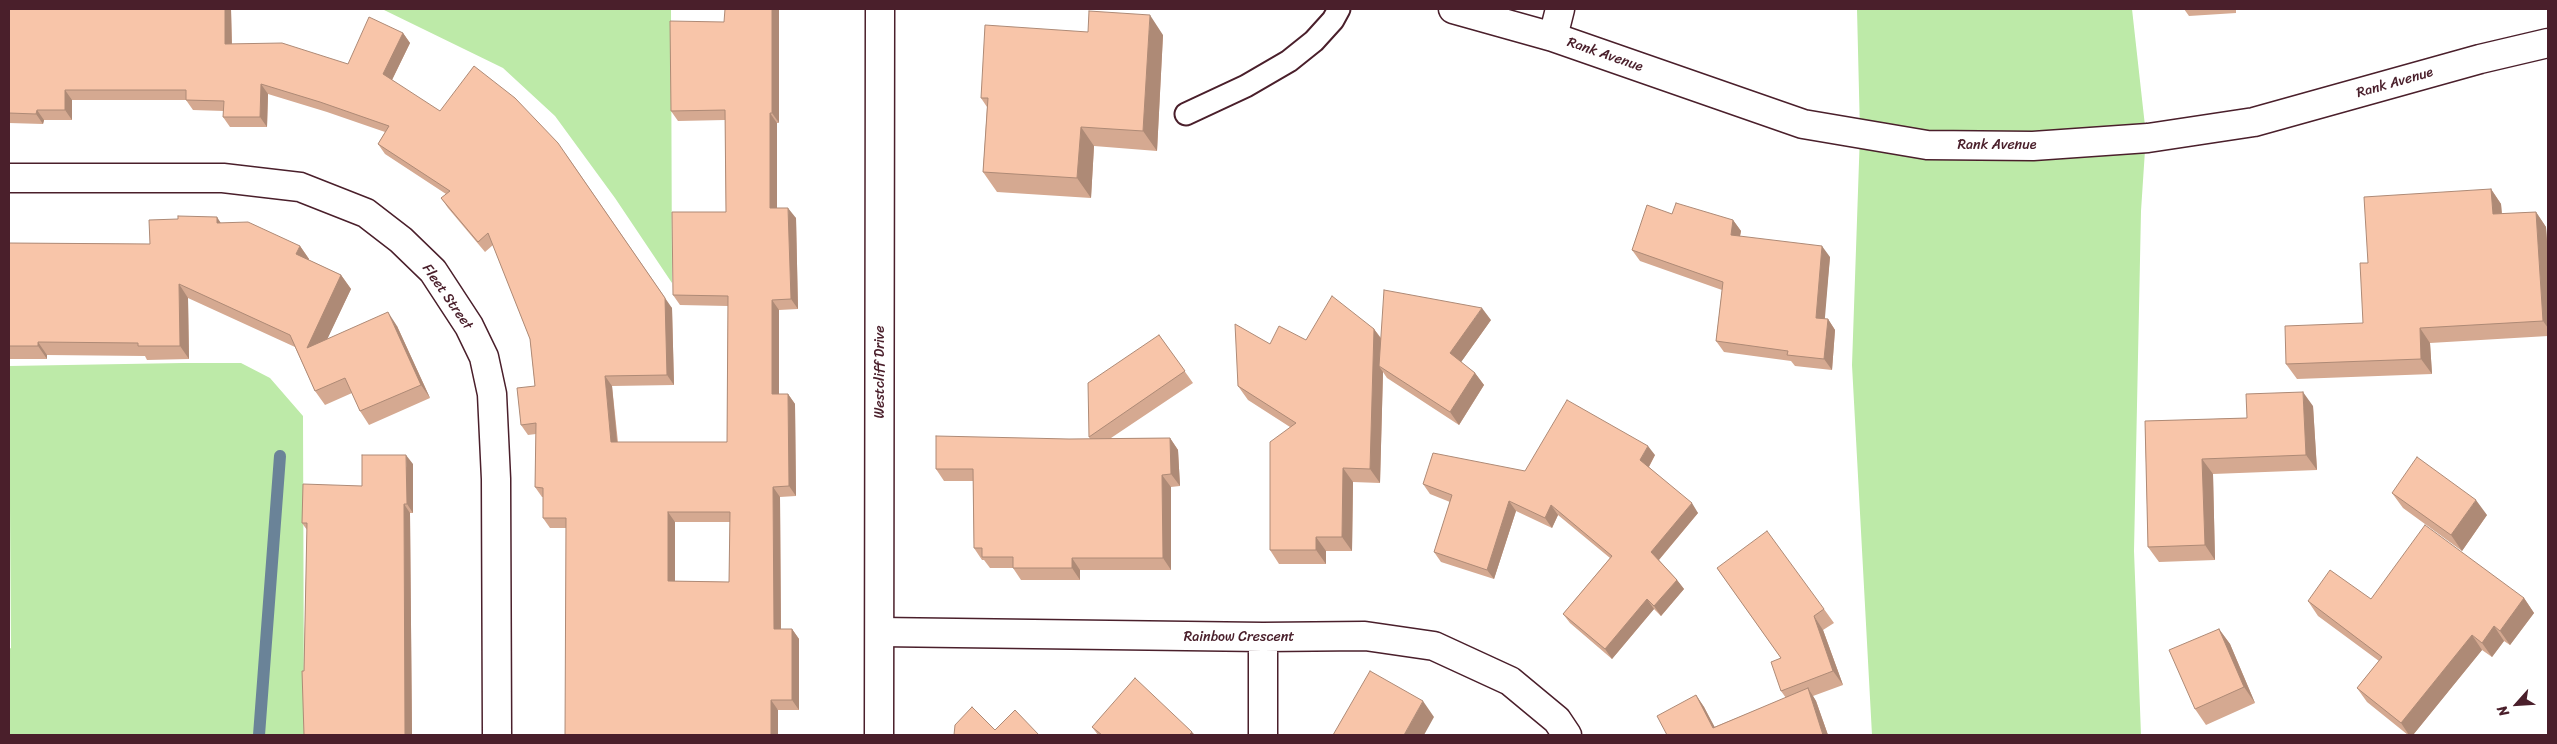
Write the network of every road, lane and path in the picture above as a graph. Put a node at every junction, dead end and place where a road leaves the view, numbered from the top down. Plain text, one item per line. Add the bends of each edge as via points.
1 (880, 9) edge
2 (1339, 9) edge
3 (1453, 9) edge
4 (1560, 9) edge
5 (1553, 37) junction
6 (2548, 43) edge
7 (1186, 114) dead end
8 (9, 178) edge
9 (880, 632) junction
10 (1263, 637) junction
11 (498, 735) edge
12 (879, 735) edge
13 (1264, 735) edge
14 (1567, 735) edge

1 - 9 street, Westcliff Drive
2 - 7 lane via 1314,41 1289,61 1246,86
3 - 5 street, Rank Avenue
4 - 5 street
5 - 6 street, Rank Avenue via 1803,124 1927,145 2033,146 2148,138 2254,122
8 - 11 street, Fleet Street via 223,178 300,187 366,213 402,240 433,271 469,326 484,357 492,394 496,479
9 - 10 street, Rainbow Crescent
9 - 12 street, Westcliff Drive
10 - 13 street
10 - 14 street, Rainbow Crescent via 1365,636 1434,646 1510,681 1557,720

